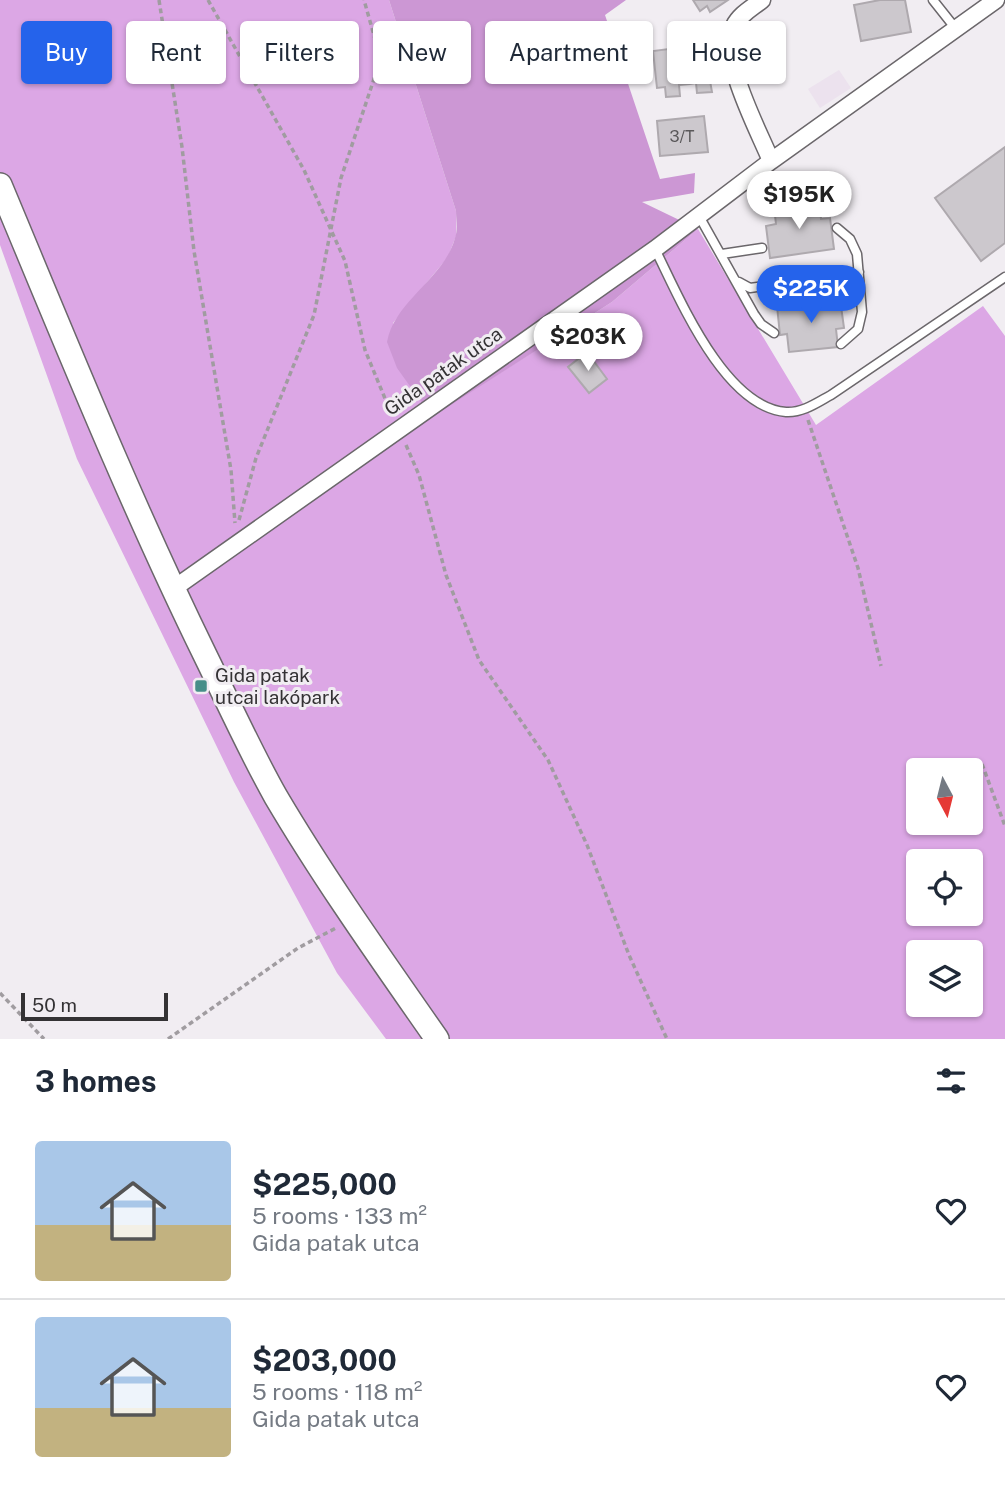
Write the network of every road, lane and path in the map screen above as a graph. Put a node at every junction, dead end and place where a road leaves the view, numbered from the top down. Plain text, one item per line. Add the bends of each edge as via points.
1 (159, 0) edge
2 (208, 0) edge
3 (762, 0) edge
4 (933, 0) edge
5 (996, 0) edge
6 (362, 2) edge
7 (956, 29) junction
8 (771, 161) junction
9 (0, 185) edge
10 (699, 216) junction
11 (329, 226) junction
12 (837, 228) dead end
13 (762, 248) dead end
14 (655, 249) junction
15 (722, 254) junction
16 (859, 272) junction
17 (1005, 277) edge
18 (737, 281) junction
19 (774, 333) dead end
20 (841, 344) dead end
21 (805, 409) junction
22 (399, 428) junction
23 (237, 543) junction
24 (173, 589) junction
25 (881, 666) dead end
26 (984, 769) edge
27 (1005, 826) edge
28 (354, 919) junction
29 (0, 993) edge
30 (44, 1039) edge
31 (169, 1039) edge
32 (437, 1039) edge
33 (667, 1039) edge

1 - 23 path via 231,470
2 - 11 path via 304,170
3 - 8 street via 741,16 730,44 734,67
4 - 7 lane
5 - 7 street, Gida patak utca
6 - 11 path via 379,53
7 - 8 street, Gida patak utca
8 - 10 street, Gida patak utca
9 - 24 main road
10 - 14 street, Gida patak utca
10 - 15 lane
11 - 22 path via 345,261 365,350
11 - 23 path via 314,314 256,458 240,508
12 - 16 lane via 854,246
13 - 15 lane
14 - 21 lane via 708,349 730,379 748,395 786,412
14 - 22 street, Gida patak utca
15 - 18 lane
16 - 18 lane via 750,288
16 - 20 lane via 861,321 854,335
17 - 21 lane
18 - 19 lane via 761,324
21 - 25 path via 858,568
22 - 23 street, Gida patak utca
22 - 33 path via 419,475 450,587 479,660 548,760
23 - 24 street, Gida patak utca
24 - 28 main road via 276,796
26 - 27 path
28 - 31 path via 298,948
28 - 32 main road
29 - 30 path

